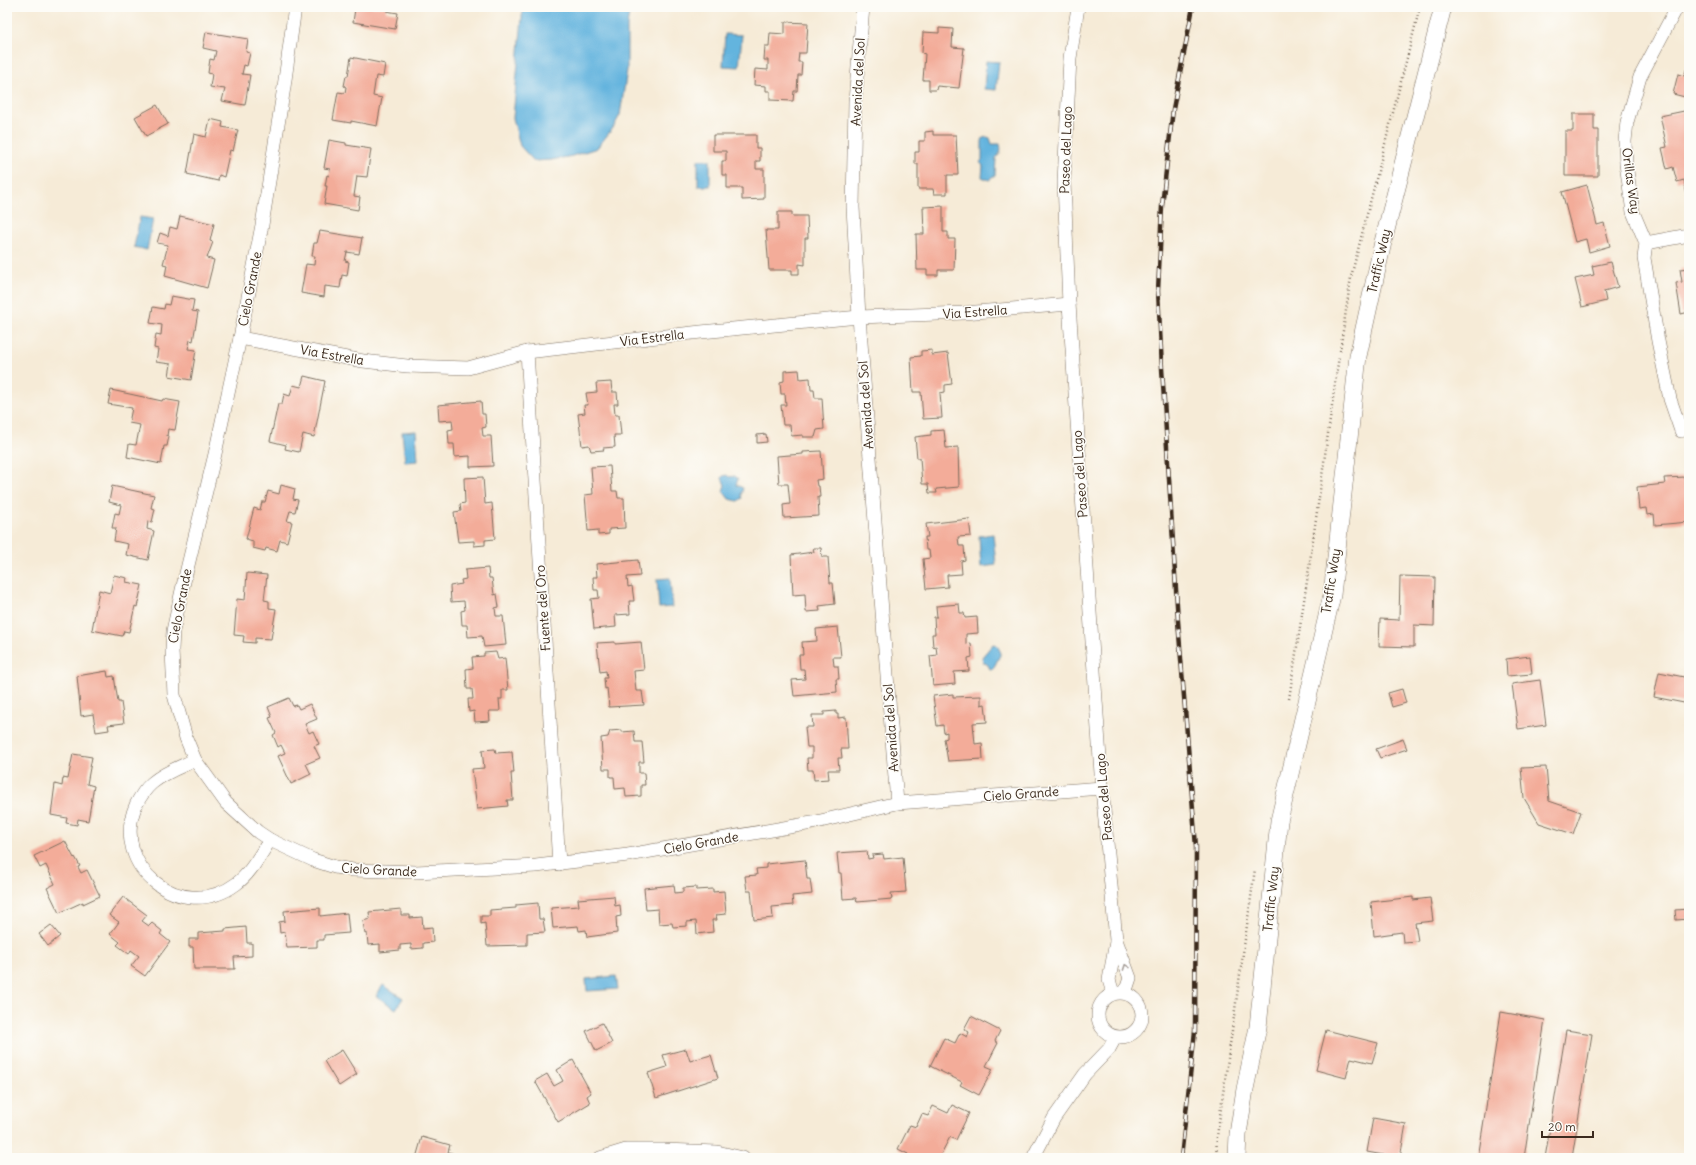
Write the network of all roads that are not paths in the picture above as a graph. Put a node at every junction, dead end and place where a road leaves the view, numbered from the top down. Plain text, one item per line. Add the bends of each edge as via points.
1 (295, 7) edge
2 (863, 7) edge
3 (1078, 7) edge
4 (1442, 7) edge
5 (1677, 7) edge
6 (1689, 235) edge
7 (1646, 243) junction
8 (1068, 304) junction
9 (859, 318) junction
10 (240, 338) junction
11 (527, 352) junction
12 (1681, 431) dead end
13 (195, 760) junction
14 (1102, 788) junction
15 (897, 803) junction
16 (270, 840) junction
17 (559, 864) junction
18 (1116, 940) junction
19 (1119, 993) junction
20 (1115, 1038) junction
21 (600, 1158) edge
22 (743, 1158) edge
23 (1033, 1158) edge
24 (1237, 1158) edge

1 - 10 street, Cielo Grande via 262,225
2 - 9 street, Avenida del Sol via 855,101 854,208
3 - 8 street, Paseo del Lago via 1070,58 1064,182
4 - 24 street, Traffic Way via 1383,242 1358,356 1332,595 1279,821 1258,1027 1245,1089
5 - 7 street, Orillas Way via 1640,76 1627,122 1626,164 1631,200 1633,212
6 - 7 street
7 - 12 street, Orillas Way via 1644,258 1658,341 1670,399
8 - 9 street, Via Estrella via 964,313
8 - 14 street, Paseo del Lago
9 - 11 street, Via Estrella via 701,332
9 - 15 street, Avenida del Sol
10 - 11 street, Via Estrella via 363,361 407,366 468,368
10 - 13 street, Cielo Grande via 173,631 174,695
11 - 17 street, Fuente del Oro
13 - 16 street, Cielo Grande via 226,802
13 - 16 street via 166,773 151,784 138,802 130,830 135,858 144,872 156,884 171,893 205,897 236,884 245,876
14 - 15 street, Cielo Grande
14 - 18 street, Paseo del Lago
15 - 17 street, Cielo Grande via 812,823 628,855
16 - 17 street, Cielo Grande via 335,868 353,870 416,872
18 - 19 street, Paseo del Lago via 1109,980
19 -> 18 street, Paseo del Lago via 1130,978
19 - 20 street via 1101,1002 1097,1016 1103,1030
19 - 20 street via 1136,998 1142,1008 1143,1020 1137,1031 1127,1037
20 - 23 street via 1109,1049 1085,1074 1054,1118
21 - 22 street via 626,1150 664,1150 718,1152

